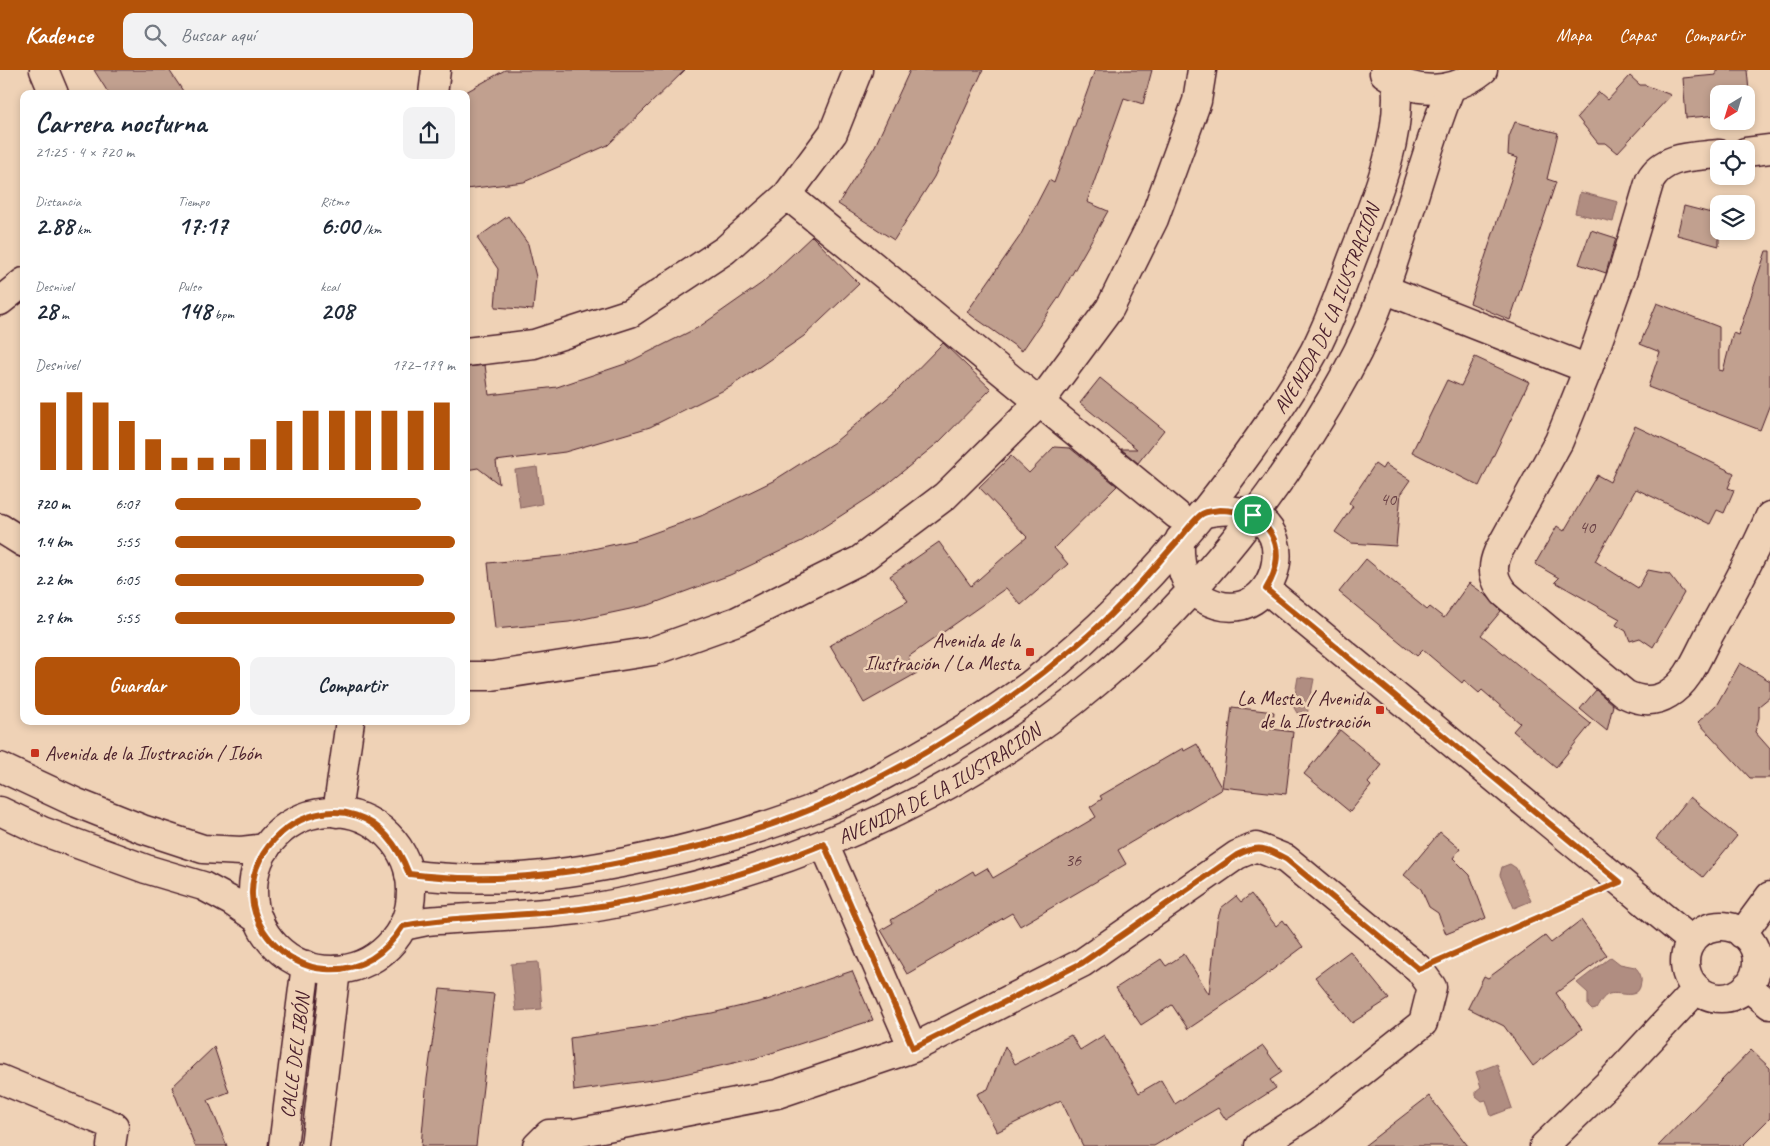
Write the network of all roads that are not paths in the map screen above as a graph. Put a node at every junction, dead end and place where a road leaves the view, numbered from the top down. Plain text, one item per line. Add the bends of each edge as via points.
1 (44, 70) edge
2 (436, 70) edge
3 (858, 70) edge
4 (1202, 70) edge
5 (1483, 70) edge
6 (1388, 75) edge
7 (1451, 87) junction
8 (52, 90) edge
9 (434, 90) edge
10 (1770, 150) edge
11 (1755, 151) edge
12 (1710, 155) edge
13 (787, 195) junction
14 (20, 285) edge
15 (1384, 289) junction
16 (0, 302) edge
17 (470, 352) edge
18 (1588, 370) junction
19 (1041, 401) junction
20 (1253, 515) junction
21 (1770, 516) edge
22 (1186, 522) junction
23 (0, 528) edge
24 (20, 540) edge
25 (1266, 589) junction
26 (1192, 590) junction
27 (470, 676) edge
28 (349, 725) edge
29 (0, 767) edge
30 (0, 810) edge
31 (337, 812) junction
32 (824, 844) junction
33 (266, 848) junction
34 (409, 874) junction
35 (1770, 896) edge
36 (259, 920) junction
37 (403, 926) junction
38 (1742, 934) junction
39 (1692, 941) junction
40 (306, 966) junction
41 (336, 970) junction
42 (1747, 986) junction
43 (1697, 989) junction
44 (1770, 1006) edge
45 (913, 1048) junction
46 (0, 1079) edge
47 (111, 1146) edge
48 (283, 1146) edge
49 (315, 1146) edge
50 (537, 1146) edge
51 (1259, 1146) edge
52 (1544, 1146) edge

1 - 8 street
2 - 9 street
3 - 13 street via 833,134
4 - 19 street via 1198,101 1154,219 1110,308
5 - 7 street via 1464,83
6 - 7 street via 1423,89
6 - 22 street, AVENIDA DE LA ILUSTRACIÓN via 1397,113 1388,158 1336,303 1314,352 1276,414 1232,476
7 - 15 street, AVENIDA DE LA ILUSTRACIÓN
10 - 11 street
12 - 18 street via 1675,160 1654,171
13 - 17 street via 725,250 630,313 534,344
13 - 19 street
14 - 16 street
15 - 18 street
15 - 20 street, AVENIDA DE LA ILUSTRACIÓN via 1349,369 1308,437
18 - 21 street via 1559,441 1498,552 1493,571 1504,593 1625,694 1635,699 1656,699 1667,695 1685,679
19 - 22 street
19 - 27 street via 945,496 860,560 738,621 653,651 492,676
20 - 22 street via 1237,510 1220,510
20 - 25 street via 1266,526 1275,541 1278,558 1275,575
20 - 26 street, AVENIDA DE LA ILUSTRACIÓN
22 - 26 street via 1181,566
22 - 34 street, AVENIDA DE LA ILUSTRACIÓN via 1127,598 1080,644 1029,686 947,740 851,792 790,817 708,844 610,865 522,878 445,879
23 - 24 street
25 - 26 street via 1256,599 1229,606 1203,599
25 - 39 street
26 - 32 street, AVENIDA DE LA ILUSTRACIÓN via 1099,681 1006,750 915,802
28 - 31 street
29 - 33 street via 142,829 203,848 241,851
30 - 36 street via 42,831 203,886
31 - 33 street via 305,817 277,835
31 - 34 street via 357,817 391,838
32 - 37 street, AVENIDA DE LA ILUSTRACIÓN via 789,858 670,892 590,908
32 - 45 street
33 - 36 street via 254,883 254,902
34 - 37 street via 411,901
35 - 38 street
36 - 40 street via 278,948
37 - 41 street via 392,944 376,957 357,966
38 - 39 street via 1727,927 1715,927 1700,933
38 - 42 street via 1752,944 1756,955 1753,978
39 - 43 street via 1685,964
40 - 41 street
40 - 48 street, CALLE DEL IBÓN
41 - 49 street, CALLE DEL IBÓN
42 - 43 street via 1735,995 1721,998 1708,996
42 - 44 street
43 - 52 street via 1615,1077
45 - 50 street via 777,1094 576,1133 549,1134
45 - 51 street via 1082,963 1237,855 1256,847 1286,859 1419,969 1432,987 1423,1023 1307,1115
46 - 47 street via 114,1126

